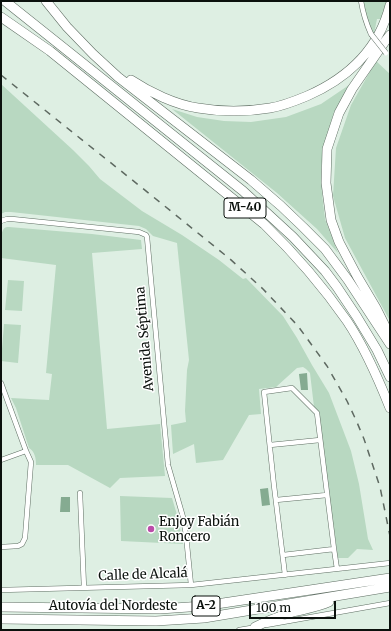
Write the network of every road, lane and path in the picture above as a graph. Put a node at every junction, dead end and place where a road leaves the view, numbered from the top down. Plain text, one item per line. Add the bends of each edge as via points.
1 (5, 1) edge
2 (46, 1) edge
3 (361, 1) edge
4 (390, 5) edge
5 (1, 10) edge
6 (1, 17) edge
7 (390, 28) edge
8 (388, 38) edge
9 (50, 51) junction
10 (93, 54) junction
11 (390, 57) edge
12 (1, 221) edge
13 (390, 339) edge
14 (390, 344) edge
15 (390, 377) edge
16 (1, 383) edge
17 (390, 408) edge
18 (320, 440) junction
19 (270, 445) junction
20 (26, 451) junction
21 (1, 460) edge
22 (80, 493) dead end
23 (326, 495) junction
24 (276, 500) junction
25 (1, 547) edge
26 (334, 549) junction
27 (283, 555) junction
28 (390, 563) edge
29 (337, 569) junction
30 (285, 575) junction
31 (390, 578) edge
32 (191, 585) junction
33 (84, 588) junction
34 (390, 588) edge
35 (1, 590) edge
36 (348, 595) junction
37 (1, 602) edge
38 (390, 603) edge
39 (1, 608) edge
40 (21, 608) junction
41 (1, 619) edge
42 (255, 627) junction
43 (239, 630) edge

1 - 15 highway, M-40 via 243,191 293,237 325,271 358,317
2 - 10 highway
3 - 11 street, bridge via 371,34
4 - 10 highway via 381,30 367,52 346,73 317,91 271,108 222,111 175,102 138,85
5 - 9 highway, M-40
6 - 9 highway
7 - 8 highway
8 - 13 highway via 352,89 339,113 327,149 326,183 331,220 339,242 386,327
9 - 17 highway, M-40 via 247,209 285,244 304,264 348,322 367,355
10 - 14 highway via 118,77 250,180 303,227 325,249
12 - 32 street, Avenida Séptima via 12,219 132,231 146,235 168,465 183,517
16 - 20 street
18 - 19 street
18 - 19 street via 317,412 292,388 264,392
18 - 23 street
19 - 24 street
20 - 21 street
20 - 25 street via 31,462 25,538 18,546
22 - 33 street
23 - 24 street
23 - 26 street
24 - 27 street
26 - 27 street
26 - 29 street
27 - 30 street
28 - 29 street, Calle de Alcalá
29 - 30 street, Calle de Alcalá
30 - 32 street, Calle de Alcalá
31 - 40 highway, Autovía del Nordeste / A-2 via 203,606 160,609
32 - 33 street, Calle de Alcalá
33 - 35 street, Calle de Alcalá
34 - 36 highway, Autovía del Nordeste / A-2
36 - 41 highway, Autovía del Nordeste / A-2 via 204,618 156,621
36 - 42 highway via 324,605 292,612
37 - 40 highway
38 - 42 street
39 - 40 highway, Autovía del Nordeste / A-2
42 - 43 street

